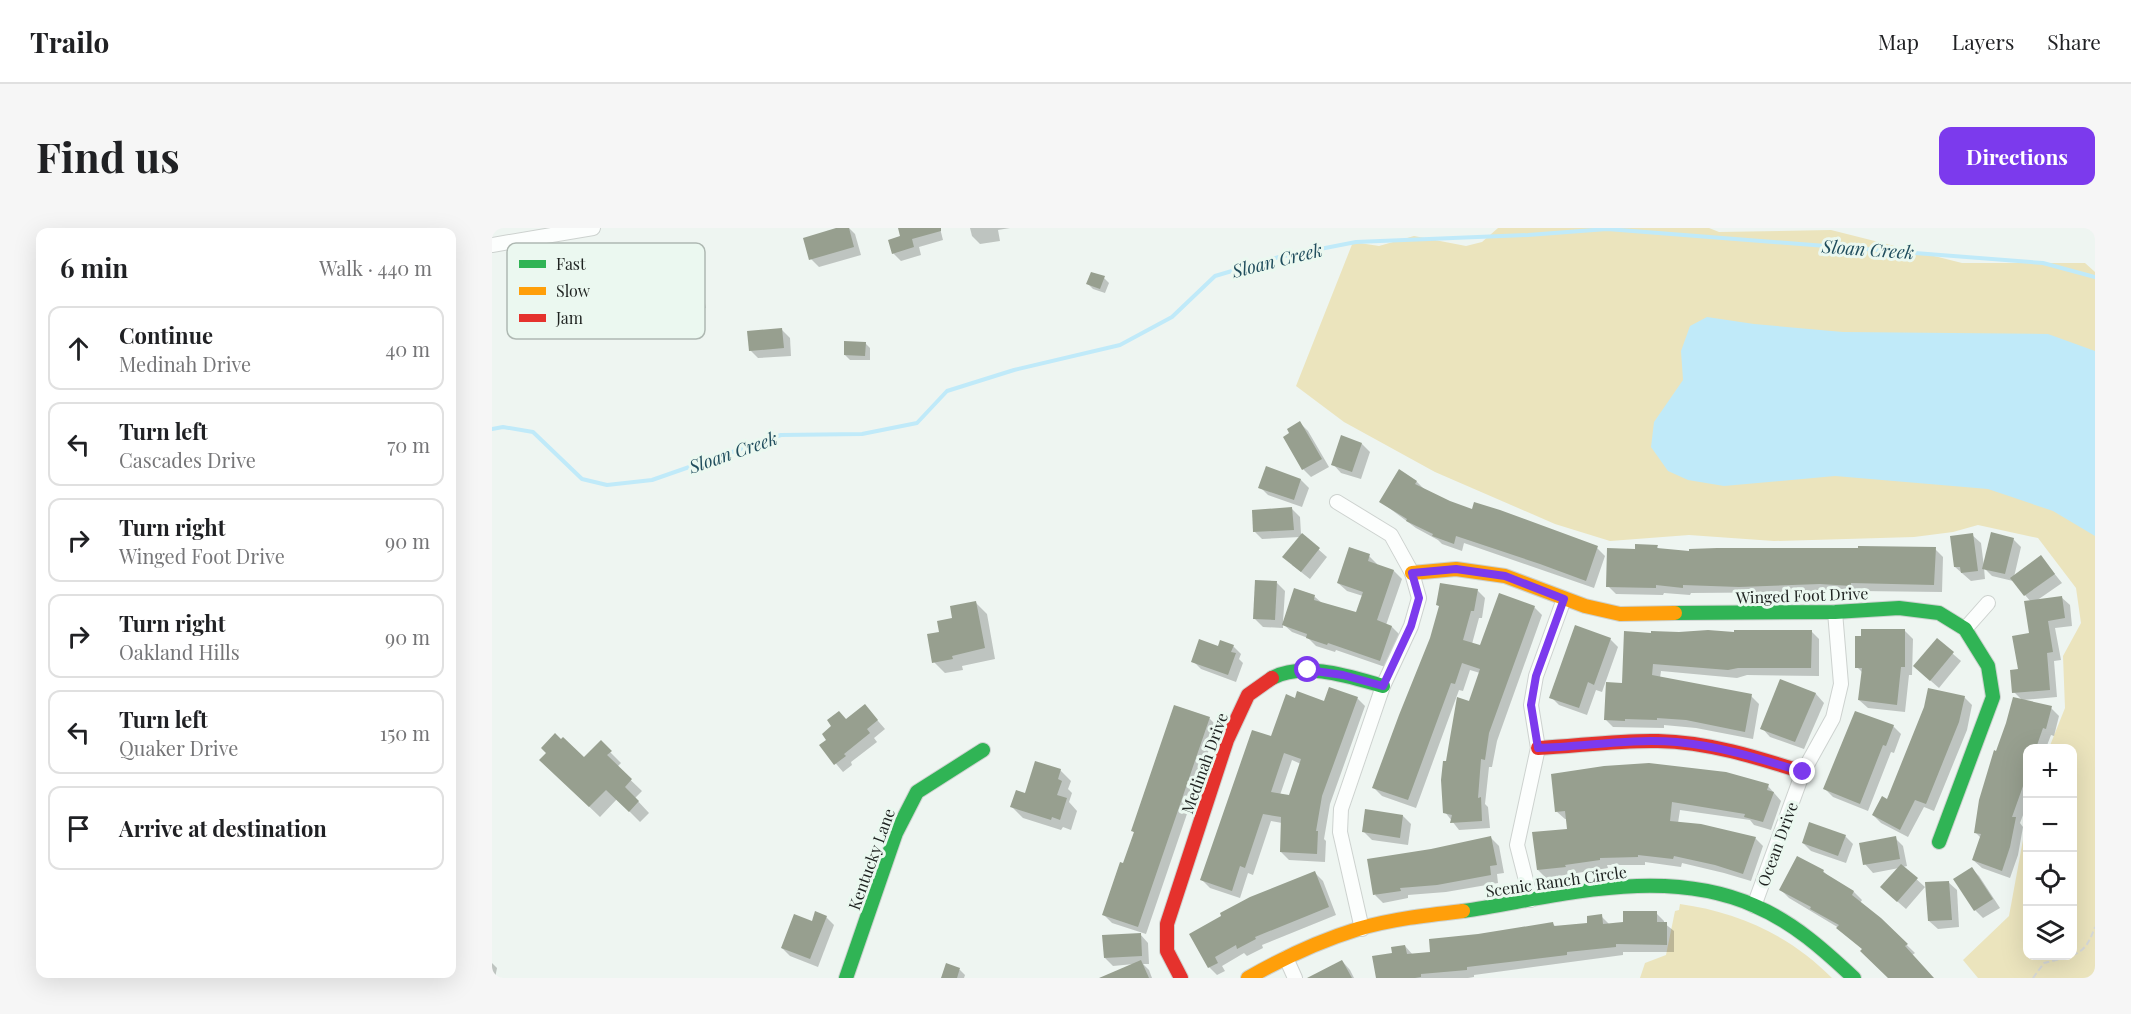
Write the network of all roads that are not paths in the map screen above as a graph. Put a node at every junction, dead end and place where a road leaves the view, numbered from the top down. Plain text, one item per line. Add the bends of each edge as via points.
1 (593, 228) edge
2 (492, 245) edge
3 (1338, 502) dead end
4 (1412, 573) junction
5 (1564, 599) junction
6 (1988, 603) dead end
7 (1835, 612) junction
8 (1965, 629) junction
9 (1383, 686) junction
10 (1538, 748) junction
11 (983, 750) dead end
12 (1803, 772) junction
13 (1939, 842) dead end
14 (1531, 900) junction
15 (1754, 906) junction
16 (1362, 929) junction
17 (1286, 958) junction
18 (846, 978) edge
19 (1181, 978) edge
20 (1248, 978) edge
21 (1295, 978) edge
22 (1854, 978) edge

1 - 2 street
3 - 4 street via 1391,535
4 - 5 street, Winged Foot Drive via 1456,569 1505,576
4 - 9 street via 1419,598 1411,626
5 - 7 street, Winged Foot Drive via 1620,614
5 - 10 street via 1536,676 1531,705
6 - 8 street
7 - 8 street, Winged Foot Drive via 1899,608 1939,613
7 - 12 street, Ocean Drive via 1840,684 1833,718
8 - 13 street, Winged Foot Drive via 1988,666 1993,697
9 - 16 street via 1341,809 1340,832
9 - 19 street, Medinah Drive via 1308,670 1275,676 1248,695 1227,740 1167,924 1167,951
10 - 12 street via 1676,742 1736,751
10 - 14 street via 1518,845
11 - 18 street, Kentucky Lane via 917,792 896,833
12 - 15 street, Ocean Drive
14 - 15 street, Scenic Ranch Circle via 1619,887 1663,886 1704,891
14 - 16 street, Scenic Ranch Circle
15 - 22 street, Scenic Ranch Circle via 1818,945
16 - 17 street, Scenic Ranch Circle
17 - 20 street, Scenic Ranch Circle
17 - 21 street

